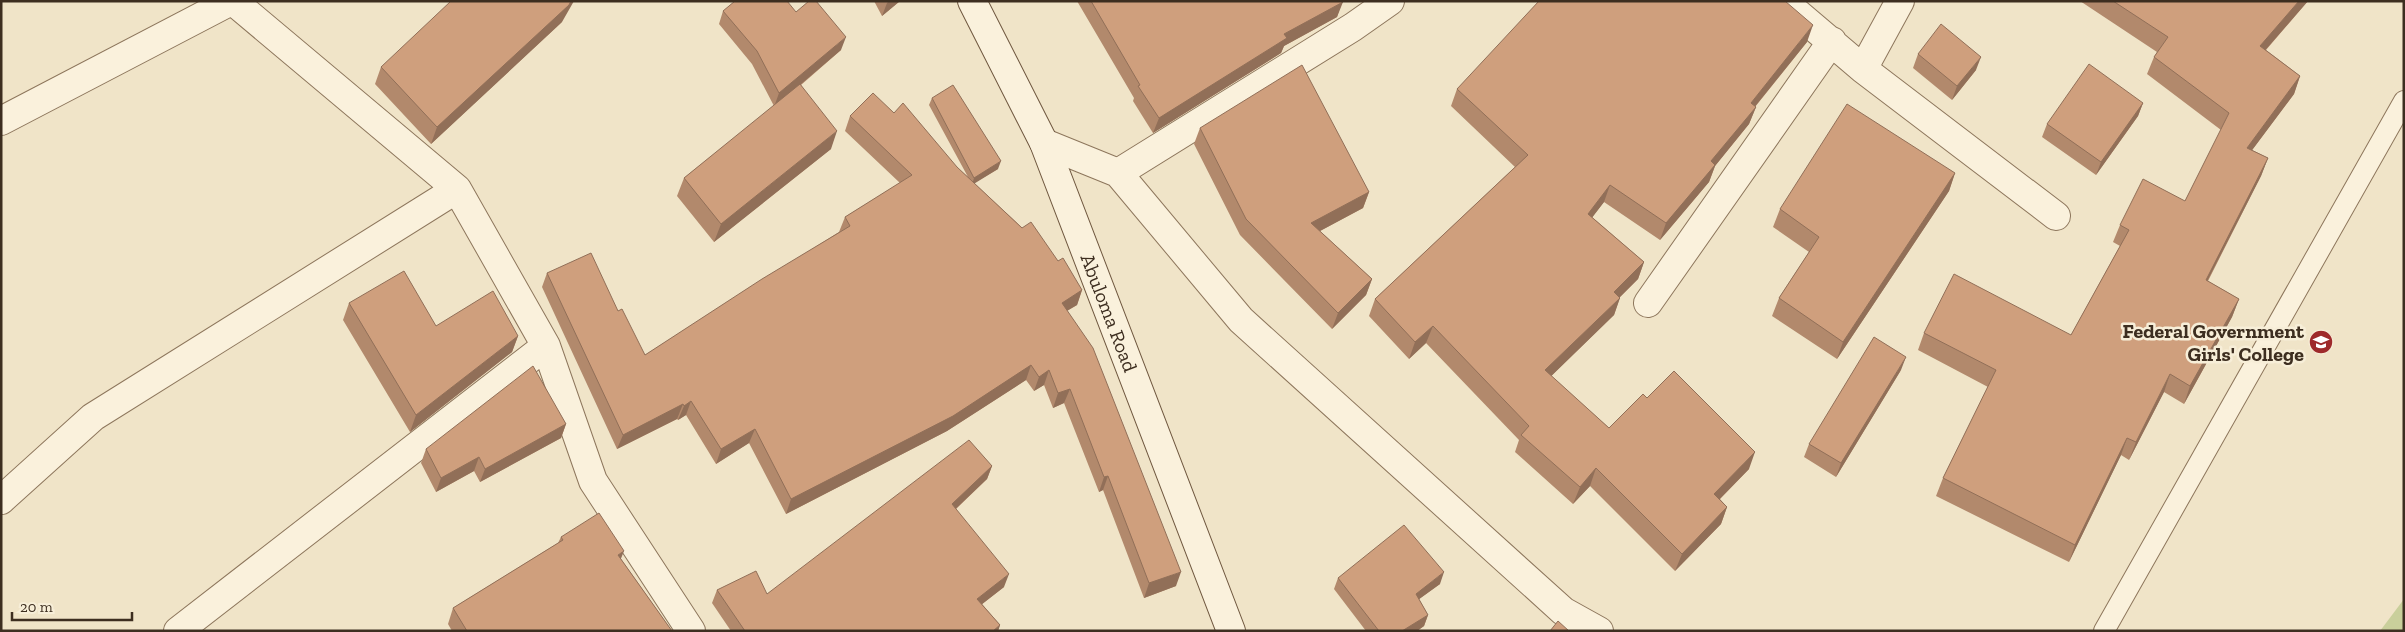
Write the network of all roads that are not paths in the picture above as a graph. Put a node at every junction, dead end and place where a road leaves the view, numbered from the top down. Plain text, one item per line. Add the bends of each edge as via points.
1 (232, 1) edge
2 (972, 1) edge
3 (1390, 1) edge
4 (1783, 1) edge
5 (1900, 1) edge
6 (1832, 41) junction
7 (1863, 69) junction
8 (2404, 101) edge
9 (1, 121) edge
10 (1044, 143) junction
11 (1118, 173) junction
12 (457, 189) junction
13 (2056, 216) dead end
14 (1648, 303) dead end
15 (546, 346) junction
16 (1, 500) edge
17 (178, 631) edge
18 (691, 631) edge
19 (1232, 631) edge
20 (1599, 631) edge
21 (2104, 631) edge

1 - 9 street
1 - 12 street
2 - 10 street, Abuloma Road
3 - 11 street
4 - 6 street
5 - 7 street
6 - 7 street
6 - 14 street
7 - 13 street
8 - 21 lane
10 - 11 street
10 - 19 street, Abuloma Road
11 - 20 street via 1241,320 1563,610
12 - 15 street
12 - 16 street via 93,417
15 - 17 street
15 - 18 street via 593,481

